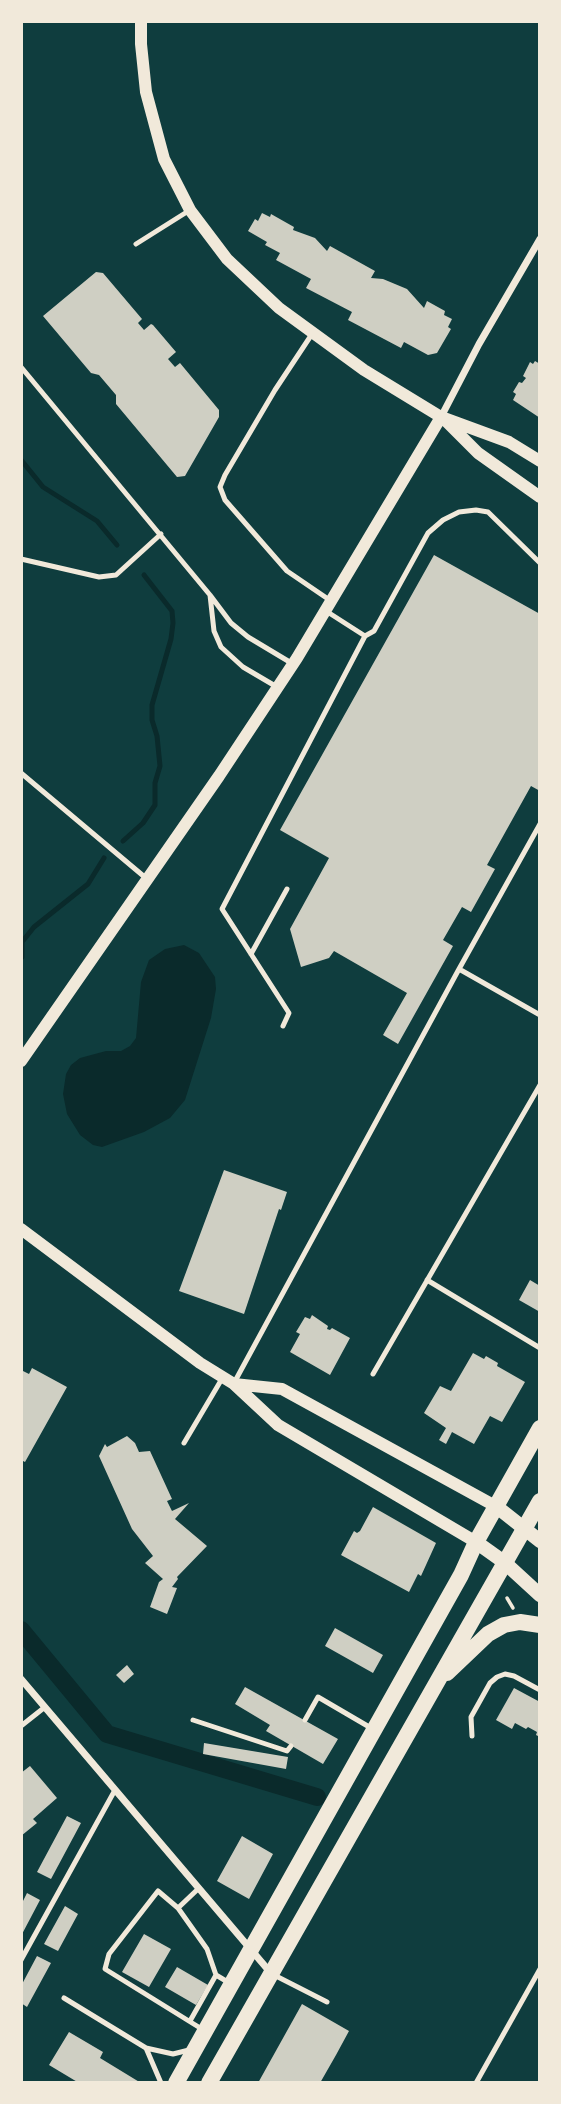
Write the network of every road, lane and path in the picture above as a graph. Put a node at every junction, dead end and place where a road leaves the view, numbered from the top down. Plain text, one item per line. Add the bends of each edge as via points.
1 (141, 21) edge
2 (190, 210) junction
3 (540, 239) edge
4 (136, 244) dead end
5 (312, 334) junction
6 (21, 367) edge
7 (441, 417) junction
8 (540, 461) edge
9 (540, 497) edge
10 (161, 534) junction
11 (21, 559) edge
12 (540, 563) edge
13 (210, 595) junction
14 (328, 606) junction
15 (365, 636) junction
16 (293, 664) junction
17 (277, 687) junction
18 (21, 773) edge
19 (540, 824) edge
20 (148, 879) junction
21 (287, 889) dead end
22 (251, 954) junction
23 (459, 969) junction
24 (540, 1015) edge
25 (283, 1026) dead end
26 (21, 1061) edge
27 (540, 1085) edge
28 (21, 1229) edge
29 (427, 1280) junction
30 (540, 1348) edge
31 (373, 1374) dead end
32 (228, 1380) junction
33 (540, 1428) edge
34 (184, 1443) dead end
35 (540, 1501) edge
36 (497, 1507) junction
37 (524, 1527) junction
38 (540, 1541) edge
39 (477, 1542) junction
40 (504, 1562) junction
41 (540, 1595) edge
42 (540, 1625) edge
43 (21, 1679) edge
44 (435, 1684) junction
45 (540, 1690) edge
46 (44, 1707) junction
47 (193, 1720) dead end
48 (305, 1720) dead end
49 (21, 1726) edge
50 (374, 1729) junction
51 (472, 1736) dead end
52 (291, 1745) dead end
53 (115, 1790) junction
54 (198, 1889) junction
55 (178, 1908) junction
56 (250, 1949) junction
57 (21, 1960) edge
58 (540, 1969) edge
59 (270, 1973) junction
60 (216, 1975) junction
61 (231, 1984) junction
62 (64, 1998) dead end
63 (327, 2002) dead end
64 (190, 2021) junction
65 (205, 2031) junction
66 (146, 2048) junction
67 (195, 2049) junction
68 (161, 2083) edge
69 (176, 2083) edge
70 (209, 2083) edge
71 (475, 2083) edge

1 - 2 street via 142,68 151,117 164,159
2 - 4 lane
2 - 5 street via 234,266
3 - 7 street
5 - 7 street
5 - 14 lane via 220,487 225,500 287,571
6 - 10 lane
7 - 8 street via 509,442
7 - 9 street via 478,453
7 - 14 street
10 - 11 lane via 116,575 99,577
10 - 13 lane
12 - 15 lane via 488,512 459,512 428,533 374,631
13 - 16 lane via 248,638
13 - 17 lane via 214,631 221,647
14 - 15 lane
14 - 16 street
15 - 22 lane via 222,909
16 - 17 street
17 - 20 street
18 - 20 lane
19 - 23 lane
20 - 26 street
21 - 22 lane
22 - 25 lane via 289,1013
23 - 24 lane
23 - 32 lane
27 - 29 lane
28 - 32 street
29 - 30 lane
29 - 31 lane
32 - 34 lane
32 - 36 street via 282,1388
32 - 39 street via 293,1436
33 - 36 main road
35 - 37 main road
36 - 37 main road
36 - 39 main road
37 - 38 main road
37 - 40 main road
39 - 40 main road
39 - 50 main road
40 - 41 main road
40 - 44 main road
42 - 44 main road via 504,1625 488,1634
43 - 46 street
44 - 59 main road
45 - 51 lane via 514,1676 497,1677 471,1717
46 - 49 lane
46 - 53 street
47 - 52 lane via 287,1751
48 - 50 lane via 318,1697
50 - 56 main road
53 - 54 street
53 - 57 lane
54 - 55 lane
54 - 56 street
55 - 60 lane via 208,1949
55 - 64 lane via 158,1891 109,1954 105,1969
56 - 59 street
56 - 61 main road
58 - 71 lane
59 - 63 lane
59 - 70 main road
60 - 61 lane
60 - 64 lane
61 - 65 main road
62 - 66 lane
64 - 65 lane
65 - 67 main road
66 - 67 lane via 173,2054
66 - 68 lane
67 - 69 main road

